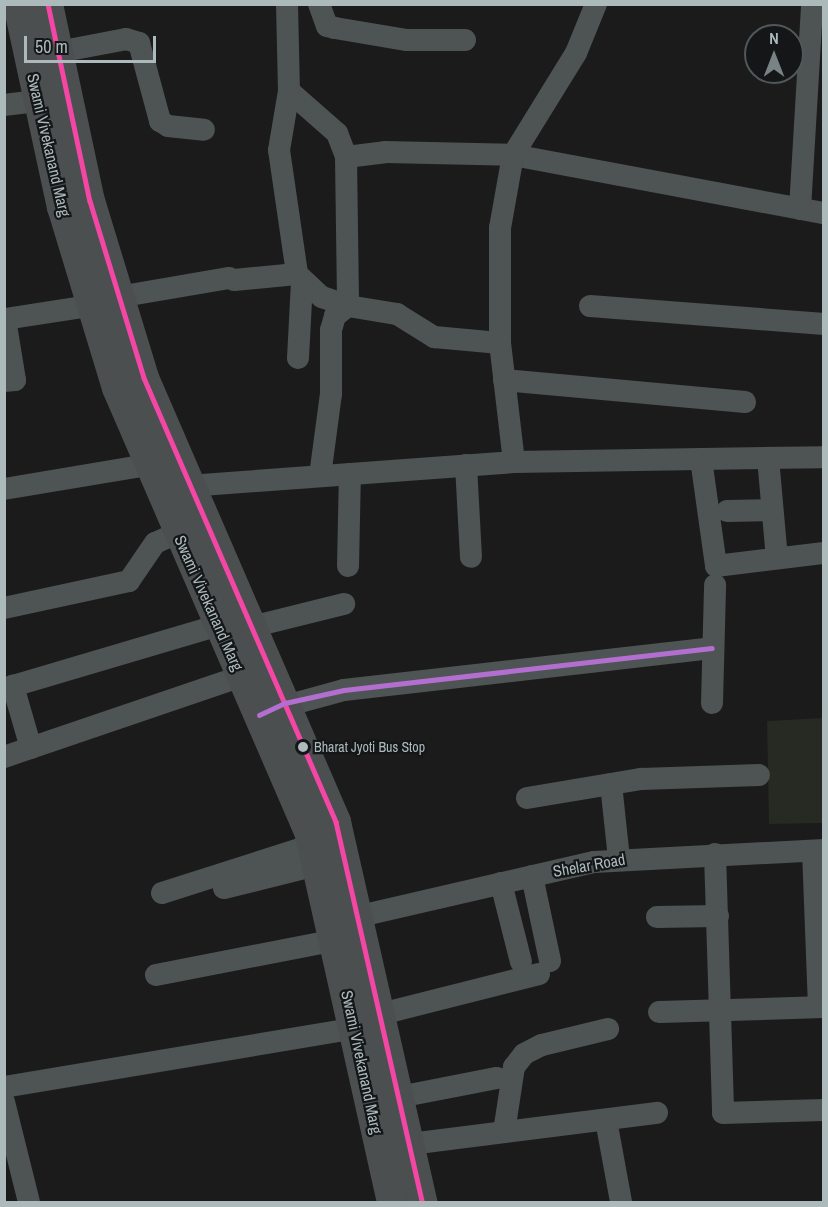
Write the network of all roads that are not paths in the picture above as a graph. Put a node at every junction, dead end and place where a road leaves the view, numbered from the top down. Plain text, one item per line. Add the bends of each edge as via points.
1 (18, 4) edge
2 (48, 4) edge
3 (288, 4) edge
4 (319, 4) edge
5 (596, 4) edge
6 (816, 17) edge
7 (465, 40) dead end
8 (58, 52) junction
9 (289, 91) junction
10 (39, 101) junction
11 (4, 105) edge
12 (204, 130) dead end
13 (513, 155) junction
14 (346, 157) junction
15 (800, 209) junction
16 (824, 213) edge
17 (300, 278) junction
18 (104, 302) junction
19 (348, 306) junction
20 (590, 306) dead end
21 (5, 319) edge
22 (824, 324) edge
23 (500, 343) junction
24 (298, 358) dead end
25 (504, 380) junction
26 (4, 381) edge
27 (745, 402) dead end
28 (824, 457) edge
29 (768, 458) junction
30 (702, 459) junction
31 (514, 462) junction
32 (148, 465) junction
33 (458, 466) junction
34 (350, 474) junction
35 (320, 476) junction
36 (188, 486) junction
37 (4, 489) edge
38 (772, 510) junction
39 (727, 511) dead end
40 (177, 533) junction
41 (824, 553) edge
42 (464, 557) dead end
43 (777, 558) junction
44 (348, 566) dead end
45 (715, 585) dead end
46 (344, 604) dead end
47 (4, 608) edge
48 (219, 625) junction
49 (251, 627) junction
50 (712, 648) junction
51 (242, 676) junction
52 (712, 703) dead end
53 (272, 709) junction
54 (31, 748) junction
55 (4, 757) edge
56 (759, 775) dead end
57 (611, 784) junction
58 (527, 798) dead end
59 (818, 850) edge
60 (716, 854) junction
61 (315, 855) junction
62 (619, 859) junction
63 (532, 876) junction
64 (501, 883) junction
65 (224, 888) dead end
66 (162, 893) dead end
67 (360, 916) junction
68 (718, 916) junction
69 (657, 917) dead end
70 (336, 940) junction
71 (537, 966) junction
72 (156, 975) dead end
73 (821, 1007) edge
74 (721, 1010) junction
75 (659, 1012) dead end
76 (381, 1014) junction
77 (355, 1028) junction
78 (608, 1029) dead end
79 (497, 1078) dead end
80 (4, 1087) edge
81 (399, 1097) junction
82 (4, 1102) edge
83 (824, 1110) edge
84 (657, 1113) dead end
85 (606, 1120) junction
86 (504, 1132) junction
87 (410, 1144) junction
88 (29, 1203) edge
89 (392, 1203) edge
90 (422, 1203) edge
91 (621, 1203) edge

1 - 10 main road, Swami Vivekanand Marg
2 - 8 main road, Swami Vivekanand Marg
3 - 9 street
4 - 7 street via 327,26 335,28 407,40
5 - 13 street via 576,53
6 - 15 street
8 - 12 street via 126,39 140,43 160,121 168,126
8 - 18 main road, Swami Vivekanand Marg via 90,201
9 - 14 street via 337,133
9 - 17 street via 279,150
10 - 11 street
10 - 18 main road, Swami Vivekanand Marg via 62,207
13 - 14 street via 386,152
13 - 15 street
13 - 23 street via 500,228
14 - 19 street
15 - 16 street
17 - 18 street via 231,279
17 - 19 street via 322,297
17 - 24 street
18 - 21 street
18 - 32 main road, Swami Vivekanand Marg
18 - 36 main road, Swami Vivekanand Marg via 144,378
19 - 23 street via 398,314 434,337
19 - 35 street via 335,315 331,330 331,394
20 - 22 street
21 - 26 street via 15,380
23 - 25 street
25 - 27 street
25 - 31 street
28 - 29 street
29 - 30 street
29 - 38 street
30 - 31 street
30 - 43 street via 716,566
31 - 33 street
32 - 37 street
32 - 40 main road, Swami Vivekanand Marg
33 - 34 street
33 - 42 street
34 - 35 street
34 - 44 street
35 - 36 street
36 - 49 main road, Swami Vivekanand Marg
38 - 39 street
38 - 43 street
40 - 47 street via 155,543 129,581
40 - 48 main road, Swami Vivekanand Marg
41 - 43 street
45 - 50 street
46 - 49 street
48 - 51 main road, Swami Vivekanand Marg
48 - 54 street via 13,686
49 - 53 main road, Swami Vivekanand Marg
50 - 52 street
50 - 53 street via 344,690
51 - 53 main road, Swami Vivekanand Marg
51 - 54 street
53 - 61 main road, Swami Vivekanand Marg
53 - 67 main road, Swami Vivekanand Marg via 336,822
54 - 55 street
56 - 57 street via 641,779
57 - 58 street
57 - 62 street
59 - 60 street, Shelar Road
59 - 73 street
60 - 62 street, Shelar Road
60 - 68 street
61 - 65 street
61 - 66 street
61 - 70 main road, Swami Vivekanand Marg
62 - 63 street, Shelar Road
63 - 64 street, Shelar Road
63 - 71 street
64 - 67 street, Shelar Road
64 - 71 street
67 - 76 main road, Swami Vivekanand Marg
68 - 69 street
68 - 74 street
70 - 72 street
70 - 77 main road, Swami Vivekanand Marg
71 - 76 street
73 - 74 street
74 - 75 street
74 - 83 street via 723,1113
76 - 81 main road, Swami Vivekanand Marg
77 - 80 street
77 - 89 main road, Swami Vivekanand Marg
78 - 86 street via 542,1045 524,1054 514,1067
79 - 81 street
81 - 87 main road, Swami Vivekanand Marg
82 - 88 street
84 - 85 street
85 - 86 street
85 - 91 street
86 - 87 street
87 - 90 main road, Swami Vivekanand Marg

